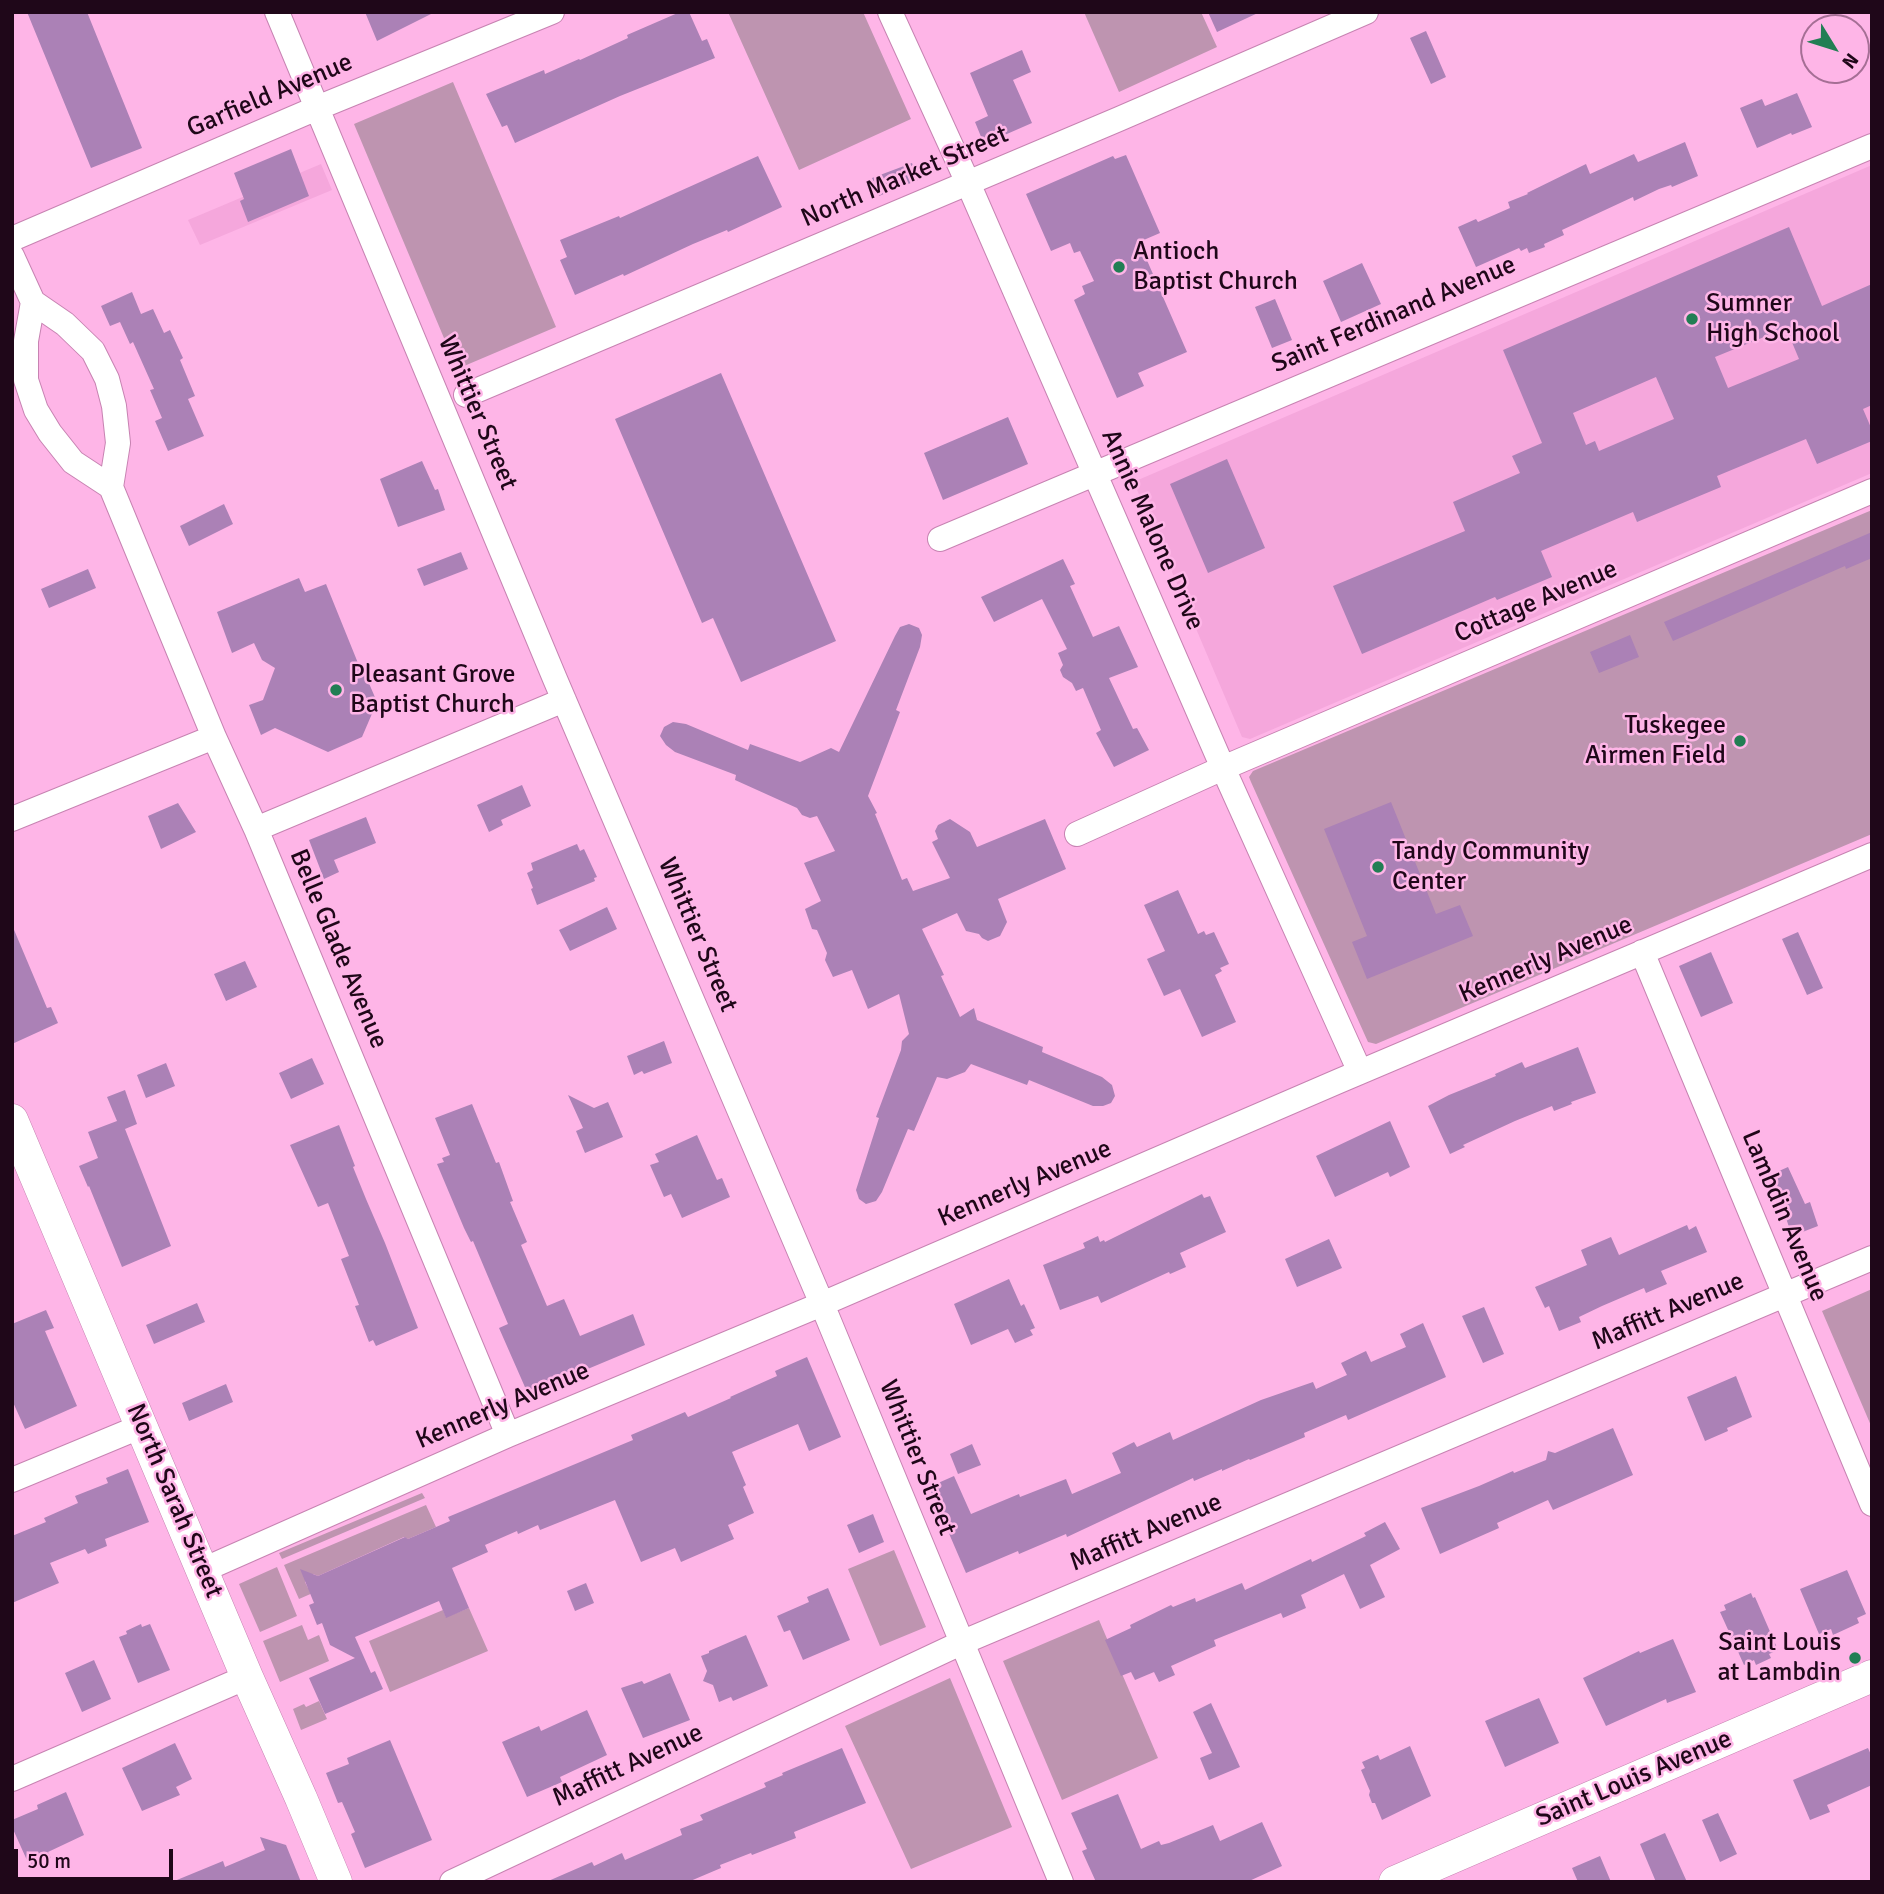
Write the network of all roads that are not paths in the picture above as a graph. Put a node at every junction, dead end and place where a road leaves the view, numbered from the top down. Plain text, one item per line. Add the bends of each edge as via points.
1 (277, 12) edge
2 (552, 12) edge
3 (890, 12) edge
4 (1366, 12) edge
5 (317, 108) junction
6 (1872, 146) edge
7 (968, 183) junction
8 (12, 239) edge
9 (12, 256) edge
10 (33, 302) junction
11 (466, 395) dead end
12 (1095, 474) junction
13 (111, 487) junction
14 (1872, 491) edge
15 (940, 539) dead end
16 (564, 701) junction
17 (214, 737) junction
18 (1223, 768) junction
19 (12, 819) edge
20 (256, 829) junction
21 (1077, 834) dead end
22 (1872, 855) edge
23 (1642, 952) junction
24 (1360, 1072) junction
25 (16, 1138) edge
26 (1872, 1258) edge
27 (1785, 1295) junction
28 (822, 1304) junction
29 (142, 1426) junction
30 (508, 1435) junction
31 (12, 1480) edge
32 (1872, 1504) edge
33 (203, 1570) junction
34 (961, 1643) junction
35 (1872, 1676) edge
36 (247, 1678) junction
37 (12, 1779) edge
38 (336, 1882) edge
39 (452, 1882) edge
40 (1061, 1882) edge
41 (1395, 1882) edge

1 - 5 street, Whittier Street
2 - 5 street, Garfield Avenue
3 - 7 street, Annie Malone Drive
4 - 7 street, North Market Street
5 - 8 street, Garfield Avenue
5 - 16 street, Whittier Street
6 - 12 street, Saint Ferdinand Avenue
7 - 11 street, North Market Street
7 - 12 street, Annie Malone Drive
9 - 10 street
10 - 13 street via 93,351 107,379 118,443
10 - 13 street via 26,380 36,410 74,461
12 - 15 street, Saint Ferdinand Avenue
12 - 18 street, Annie Malone Drive
13 - 17 street, Belle Glade Avenue
14 - 18 street, Cottage Avenue
16 - 20 street
16 - 28 street, Whittier Street
17 - 19 street
17 - 20 street, Belle Glade Avenue
18 - 21 street, Cottage Avenue
18 - 24 street, Annie Malone Drive
20 - 30 street, Belle Glade Avenue
22 - 23 street, Kennerly Avenue
23 - 24 street, Kennerly Avenue
23 - 27 street, Lambdin Avenue
24 - 28 street, Kennerly Avenue
25 - 29 street, North Sarah Street
26 - 27 street, Maffitt Avenue
27 - 32 street, Lambdin Avenue
27 - 34 street, Maffitt Avenue
28 - 30 street, Kennerly Avenue
28 - 34 street, Whittier Street
29 - 31 street
29 - 33 street, North Sarah Street
30 - 33 street, Kennerly Avenue
33 - 36 street, North Sarah Street
34 - 39 street, Maffitt Avenue
34 - 40 street, Whittier Street
35 - 41 street, Saint Louis Avenue
36 - 37 street
36 - 38 street, North Sarah Street

